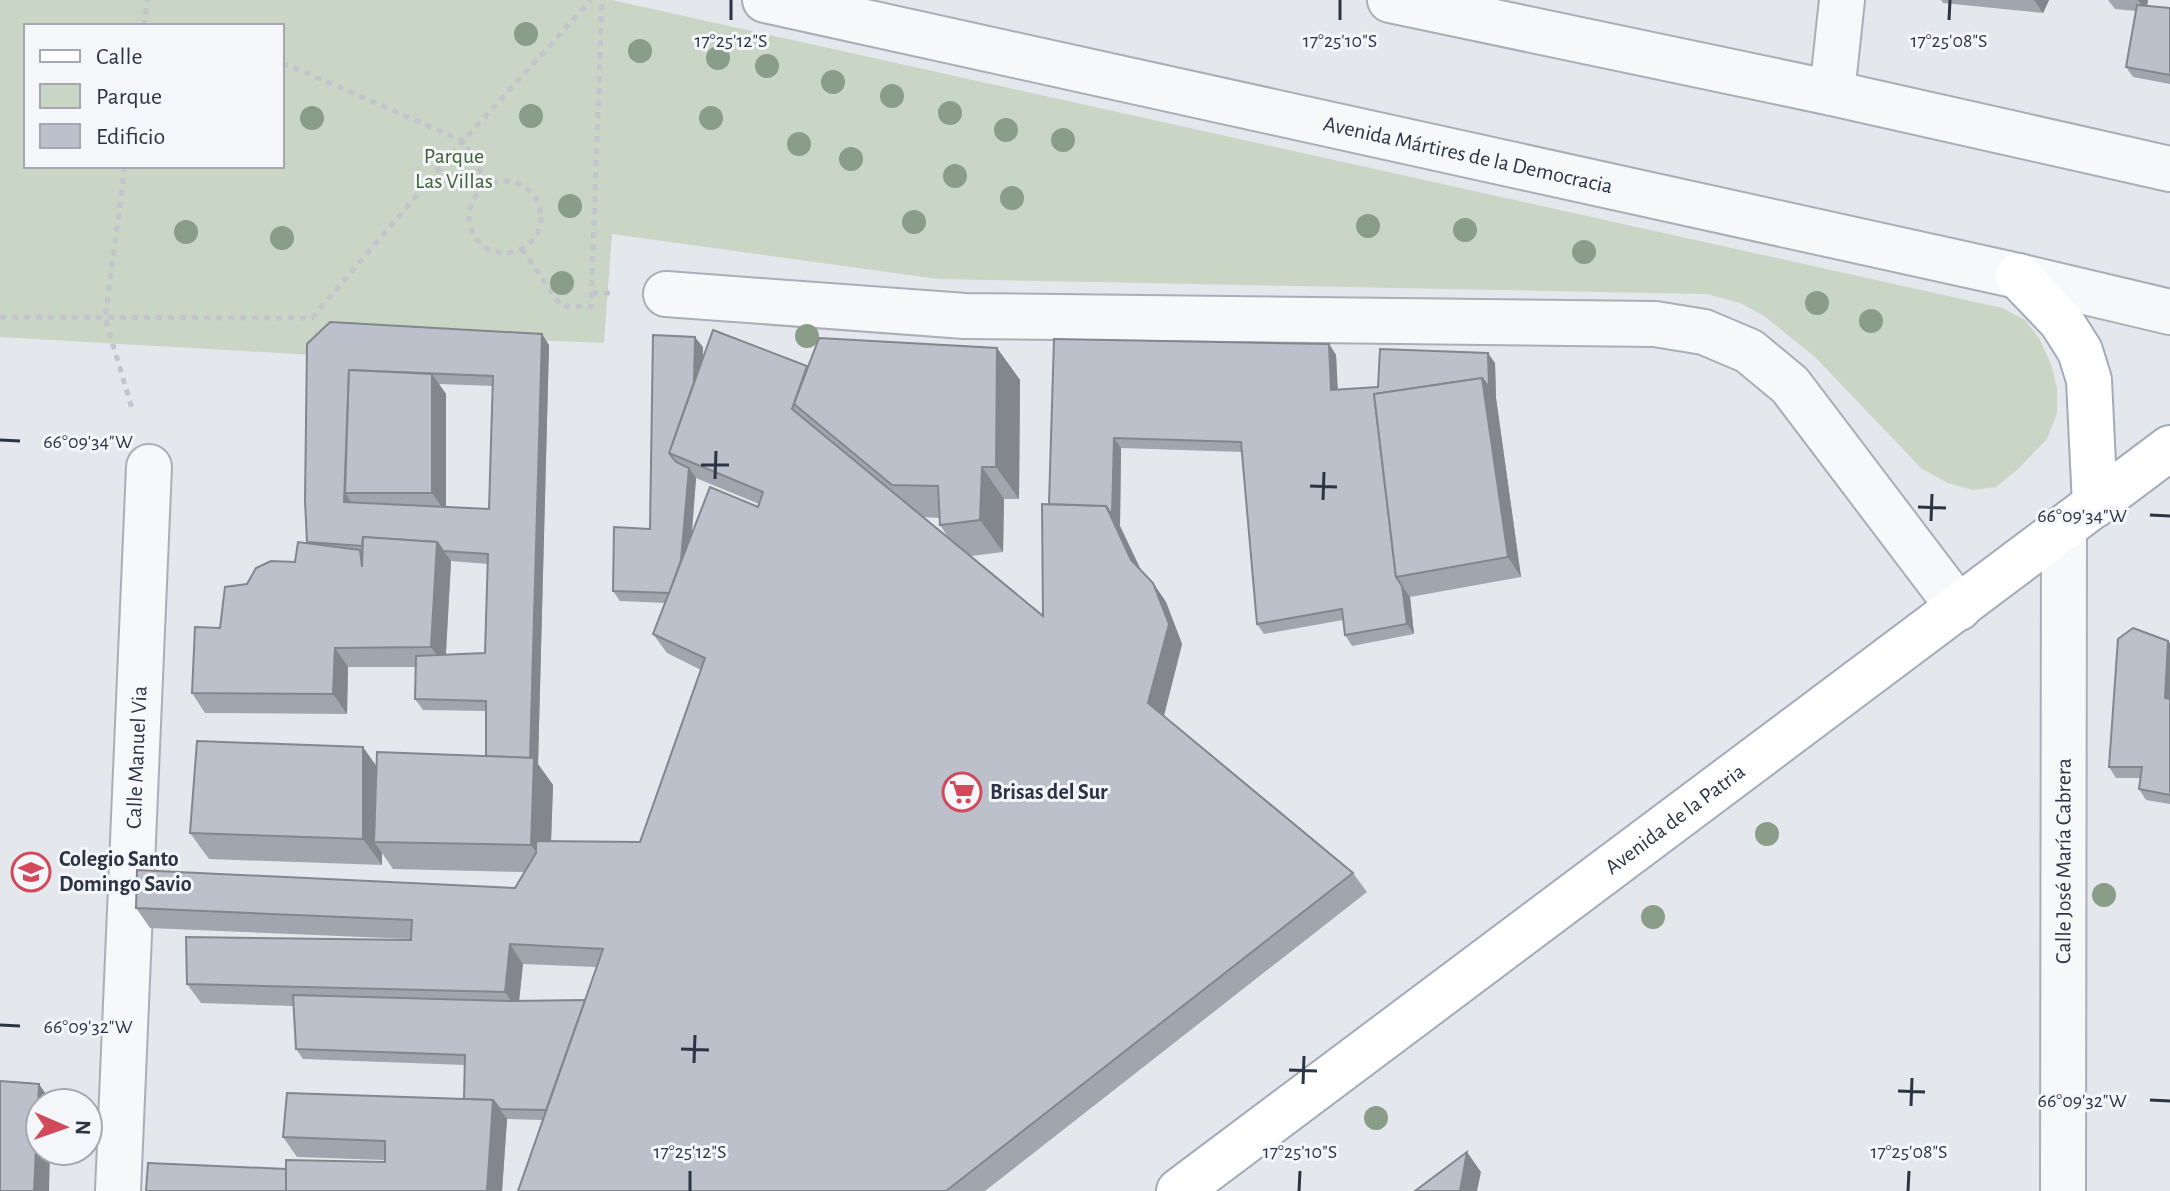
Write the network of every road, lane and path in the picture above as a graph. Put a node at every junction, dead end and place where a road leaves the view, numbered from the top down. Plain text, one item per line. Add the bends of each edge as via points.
1 (147, 0) edge
2 (591, 0) edge
3 (602, 0) edge
4 (765, 0) edge
5 (1390, 0) edge
6 (1842, 0) edge
7 (144, 24) edge
8 (284, 65) edge
9 (1832, 93) junction
10 (463, 141) junction
11 (125, 168) edge
12 (2170, 169) edge
13 (488, 185) junction
14 (522, 249) junction
15 (2018, 276) junction
16 (666, 294) dead end
17 (2170, 312) edge
18 (0, 317) edge
19 (105, 318) junction
20 (2170, 448) edge
21 (149, 467) joint
22 (2079, 517) junction
23 (1959, 608) junction
24 (118, 1191) edge
25 (1179, 1191) edge
26 (2063, 1191) edge

1 - 7 path
2 - 10 path
3 - 14 path via 591,307 561,306
4 - 15 street, Avenida Mártires de la Democracia
5 - 9 street
6 - 9 street
8 - 10 path
9 - 12 street
10 - 13 path
10 - 19 path via 312,318
11 - 19 path
13 - 14 path via 504,180 533,193 540,224
13 - 14 path via 468,211 469,226 490,251
15 - 17 street, Avenida Mártires de la Democracia
15 - 22 main road via 2061,321 2080,351 2089,380
16 - 23 street via 965,316 1655,324 1704,332 1749,351 1790,385
18 - 19 path
19 - 21 path
20 - 22 main road, Avenida de la Patria
21 - 24 street, Calle Manuel Via
22 - 23 main road, Avenida de la Patria
22 - 26 street, Calle José María Cabrera
23 - 25 main road, Avenida de la Patria

